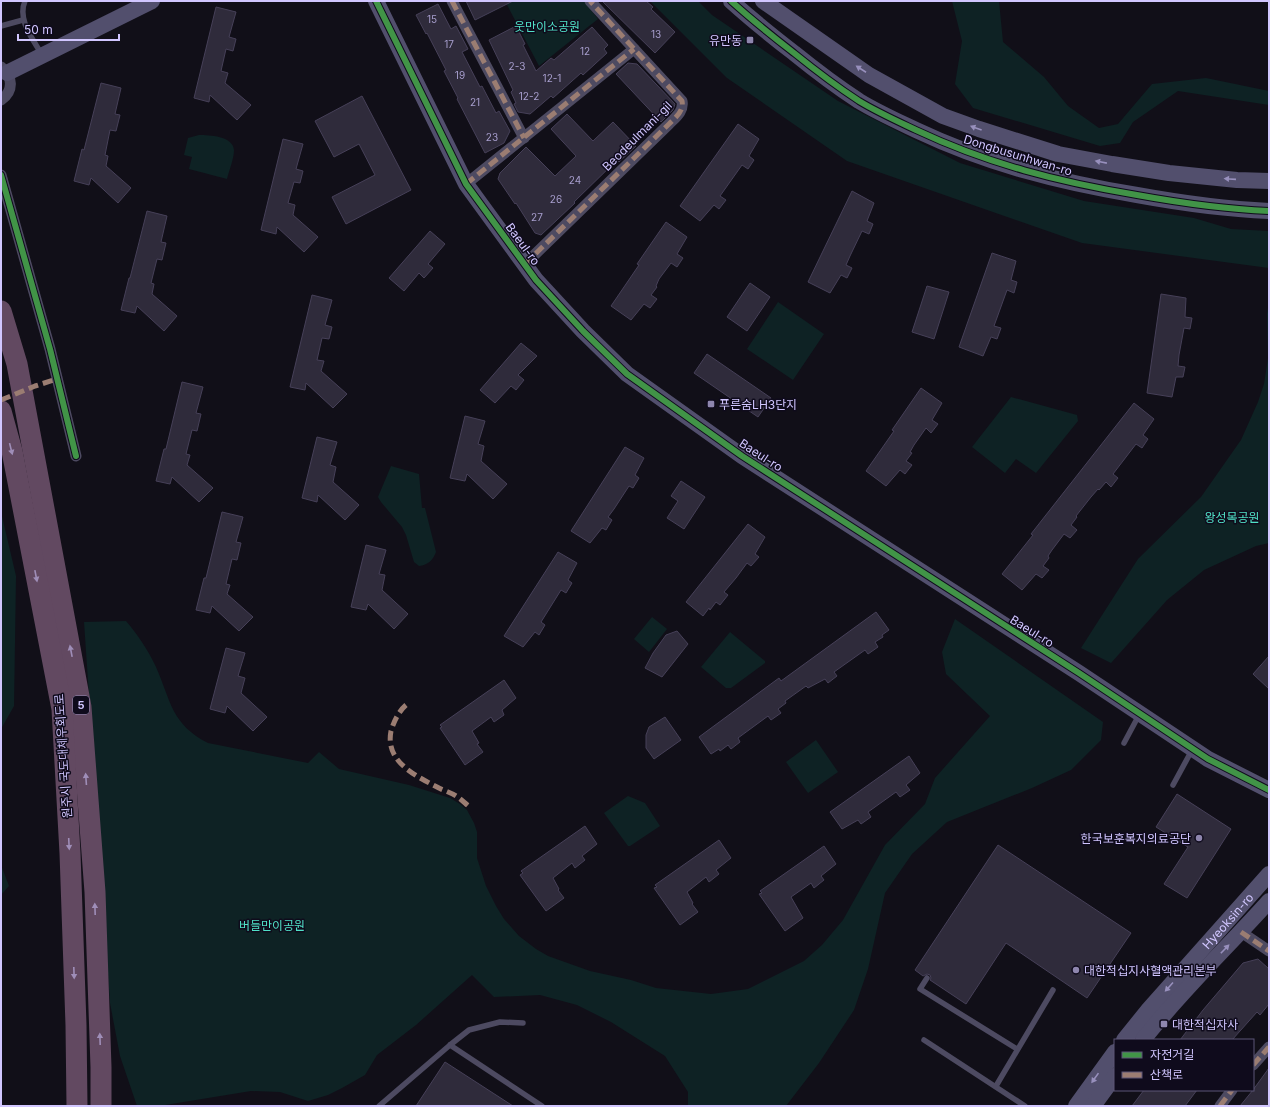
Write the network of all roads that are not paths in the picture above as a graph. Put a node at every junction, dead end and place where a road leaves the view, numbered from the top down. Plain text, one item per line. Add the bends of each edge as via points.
1 (25, 1) edge
2 (152, 1) edge
3 (376, 1) edge
4 (452, 1) edge
5 (590, 1) edge
6 (731, 1) edge
7 (763, 1) edge
8 (23, 20) junction
9 (1, 26) edge
10 (634, 49) junction
11 (42, 55) junction
12 (4, 70) edge
13 (1, 100) edge
14 (524, 138) junction
15 (1, 175) edge
16 (1269, 181) edge
17 (466, 184) junction
18 (1269, 211) edge
19 (524, 264) junction
20 (1, 311) edge
21 (1, 411) edge
22 (76, 456) dead end
23 (1140, 714) junction
24 (1124, 744) dead end
25 (1193, 749) junction
26 (1173, 785) dead end
27 (1269, 790) edge
28 (1269, 874) edge
29 (1269, 901) edge
30 (1241, 932) junction
31 (1269, 951) edge
32 (927, 978) dead end
33 (1052, 990) dead end
34 (523, 1023) dead end
35 (76, 1025) junction
36 (1125, 1039) edge
37 (1144, 1039) edge
38 (924, 1040) dead end
39 (450, 1045) junction
40 (1269, 1047) edge
41 (1017, 1049) junction
42 (1114, 1053) edge
43 (1254, 1064) edge
44 (101, 1067) junction
45 (1114, 1077) edge
46 (996, 1086) junction
47 (1231, 1091) edge
48 (63, 1106) edge
49 (77, 1106) edge
50 (101, 1106) edge
51 (111, 1106) edge
52 (379, 1106) edge
53 (542, 1106) edge
54 (1025, 1106) edge
55 (1076, 1106) edge
56 (1093, 1106) edge
57 (1220, 1106) edge

1 - 8 lane via 22,7
2 - 11 street
3 - 17 street, Baeul-ro
4 - 14 street
5 - 10 street, Beodeulmani-gil
6 - 18 street, Dongbusunhwan-ro via 751,20 860,101 902,124 972,154 1096,188 1203,206
16 -> 7 street, Dongbusunhwan-ro via 1169,173 1112,164 1058,154 979,129 943,116 869,74
8 - 9 lane
8 - 11 lane
10 - 14 street
10 - 19 street, Beodeulmani-gil via 682,101 681,111
11 - 12 street
12 - 13 street via 11,83 7,95
14 - 17 street
15 - 22 street via 50,349
17 - 19 street, Baeul-ro
19 - 23 street, Baeul-ro via 583,331 628,374 742,456
44 -> 20 highway, 5 via 95,892 81,707 17,364
21 -> 35 highway, 원주시 국도대체우회도로 / 5 via 12,451 62,709
23 - 24 lane
23 - 25 street, Baeul-ro
25 - 26 lane
25 - 27 street, Baeul-ro
28 -> 36 street, Hyeoksin-ro
29 - 30 street, Hyeoksin-ro
30 - 31 street
37 -> 30 street, Hyeoksin-ro via 1160,1018
32 - 41 lane via 920,989
33 - 41 lane
34 - 39 lane via 500,1022 469,1030
35 - 48 highway
35 - 49 highway, 원주시 국도대체우회도로 / 5
38 - 46 lane
39 - 52 lane
39 - 53 lane
40 - 43 street
41 - 46 lane
42 -> 55 street
44 - 50 highway, 5
44 - 51 highway
45 - 56 street
46 - 54 lane
47 - 57 street

